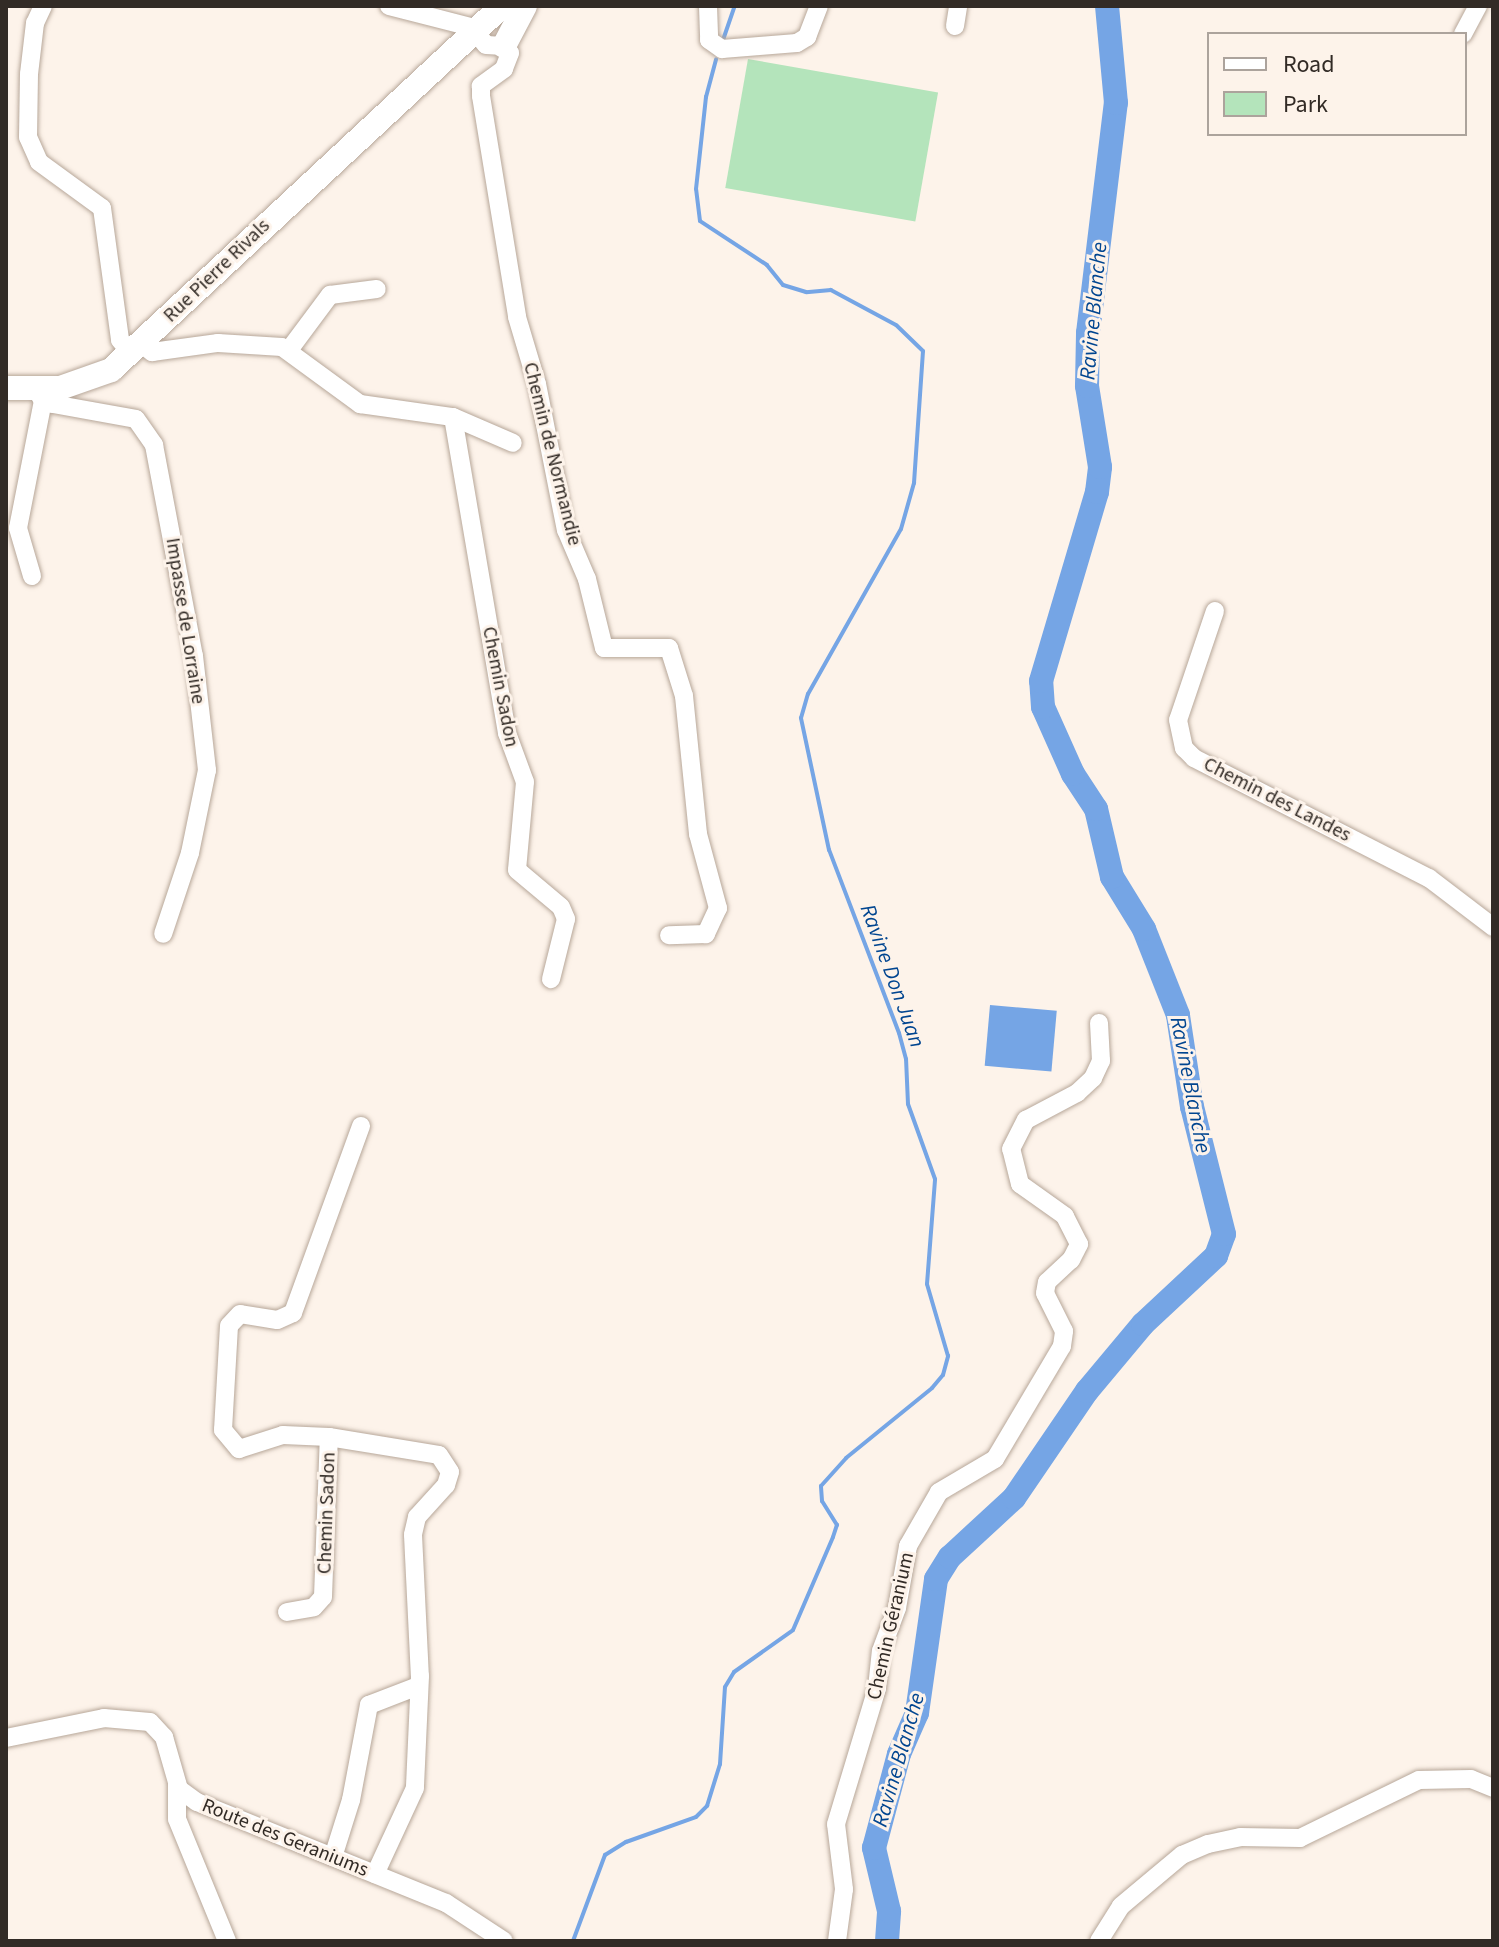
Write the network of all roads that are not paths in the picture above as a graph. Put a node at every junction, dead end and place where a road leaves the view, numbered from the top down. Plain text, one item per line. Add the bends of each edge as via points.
1 (43, 6) edge
2 (389, 6) edge
3 (502, 6) edge
4 (517, 6) edge
5 (525, 6) edge
6 (708, 6) edge
7 (819, 6) edge
8 (958, 6) edge
9 (1478, 6) edge
10 (417, 9) edge
11 (955, 26) dead end
12 (1464, 32) edge
13 (487, 39) junction
14 (377, 289) dead end
15 (136, 348) junction
16 (289, 350) junction
17 (6, 388) edge
18 (39, 395) junction
19 (453, 417) junction
20 (513, 443) dead end
21 (32, 576) dead end
22 (1215, 611) dead end
23 (1493, 927) edge
24 (163, 934) dead end
25 (669, 935) dead end
26 (551, 979) dead end
27 (1099, 1023) dead end
28 (361, 1126) dead end
29 (329, 1437) junction
30 (287, 1612) dead end
31 (418, 1686) junction
32 (6, 1738) edge
33 (177, 1784) junction
34 (1493, 1788) edge
35 (333, 1857) junction
36 (375, 1874) junction
37 (227, 1941) edge
38 (504, 1941) edge
39 (837, 1941) edge
40 (1099, 1941) edge

1 - 15 street via 29,74 28,137 39,162 102,208 120,340
2 - 10 street
3 - 13 main road, Rue Pierre Rivals
4 - 13 main road, Rue Pierre Rivals
5 - 13 main road
6 - 7 street via 709,40 722,49 797,43 807,37
8 - 11 street
9 - 12 street
10 - 13 street
13 - 15 main road, Rue Pierre Rivals via 402,98
13 - 25 street, Chemin de Normandie via 511,60 487,79 481,96 517,317 537,384 566,530 587,579 604,648 669,648 682,685 698,834 718,908 706,934
14 - 16 street via 330,295
15 - 16 street via 152,352 218,343
15 - 18 main road, Rue Pierre Rivals via 78,384
16 - 19 street via 360,404
17 - 18 main road, Rue Pierre Rivals
18 - 21 street via 18,528
18 - 24 street, Impasse de Lorraine via 136,419 154,445 194,656 207,770 190,853
19 - 20 street
19 - 26 street, Chemin Sadon via 507,733 525,782 517,870 561,907 566,919
22 - 23 street, Chemin des Landes via 1178,720 1184,748 1194,758 1429,878
27 - 39 street, Chemin Géranium via 1101,1061 1093,1078 1077,1093 1026,1120 1011,1149 1020,1184 1065,1216 1079,1244 1071,1260 1047,1282 1045,1293 1064,1331 1062,1346 995,1459 939,1492 908,1546 877,1688 836,1824 844,1889
28 - 29 street, Chemin Sadon via 293,1313 277,1320 240,1314 229,1326 223,1430 229,1444 239,1449 283,1435
29 - 30 street, Chemin Sadon via 323,1597 314,1607
29 - 31 street, Chemin Sadon via 439,1455 450,1472 446,1485 417,1517 413,1535
31 - 35 street via 369,1705 351,1800
31 - 36 street, Chemin Sadon via 415,1788
32 - 33 street via 104,1718 142,1720 160,1730
33 - 35 street, Route des Geraniums via 197,1802
33 - 37 street via 177,1819
34 - 40 street via 1471,1779 1419,1780 1300,1838 1240,1837 1208,1844 1182,1855 1121,1906
35 - 36 street, Route des Geraniums
36 - 38 street, Route des Geraniums via 446,1903

